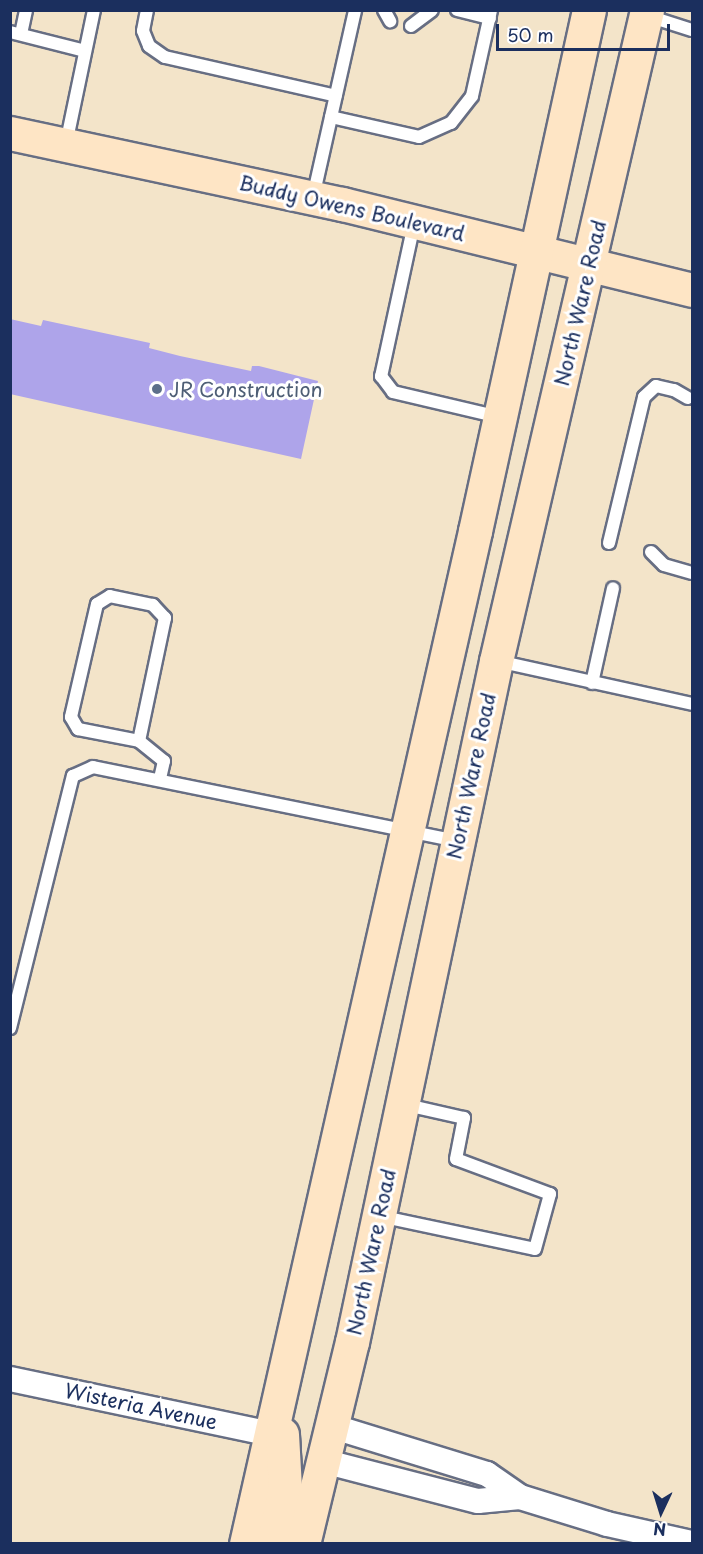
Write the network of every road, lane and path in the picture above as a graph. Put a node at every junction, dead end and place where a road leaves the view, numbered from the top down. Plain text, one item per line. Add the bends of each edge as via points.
1 (26, 10) edge
2 (94, 10) edge
3 (147, 10) edge
4 (354, 10) edge
5 (432, 10) edge
6 (457, 10) edge
7 (589, 10) edge
8 (646, 13) edge
9 (490, 14) edge
10 (411, 26) dead end
11 (693, 30) edge
12 (16, 33) edge
13 (85, 51) junction
14 (336, 96) junction
15 (331, 117) junction
16 (10, 133) edge
17 (66, 145) junction
18 (313, 198) junction
19 (414, 221) junction
20 (537, 252) junction
21 (588, 265) junction
22 (693, 290) edge
23 (688, 398) dead end
24 (500, 417) junction
25 (609, 543) dead end
26 (651, 552) dead end
27 (693, 573) edge
28 (613, 588) dead end
29 (496, 661) junction
30 (592, 683) junction
31 (693, 704) edge
32 (139, 741) junction
33 (160, 779) junction
34 (406, 830) junction
35 (457, 841) junction
36 (10, 1028) edge
37 (402, 1104) junction
38 (378, 1216) junction
39 (10, 1379) edge
40 (280, 1394) junction
41 (331, 1426) junction
42 (271, 1434) junction
43 (424, 1456) junction
44 (323, 1461) junction
45 (415, 1484) junction
46 (520, 1497) junction
47 (693, 1543) edge
48 (246, 1544) edge
49 (273, 1544) edge
50 (303, 1544) edge

1 - 12 lane
2 - 13 lane
3 - 14 lane via 143,31 149,46 165,57
4 - 14 lane
5 - 10 lane
6 - 9 lane
7 - 20 main road
8 - 11 lane
8 - 21 main road, North Ware Road
9 - 15 lane via 472,96 451,123 419,137
12 - 13 lane
13 - 17 lane
14 - 15 lane
15 - 18 lane
16 - 17 main road, Buddy Owens Boulevard
17 - 18 main road, Buddy Owens Boulevard
18 - 19 main road, Buddy Owens Boulevard
19 - 20 main road, Buddy Owens Boulevard
19 - 24 lane via 381,376 393,392
20 - 21 main road, Buddy Owens Boulevard
20 - 24 main road
21 - 22 main road, Buddy Owens Boulevard
21 - 29 main road, North Ware Road
23 - 25 lane via 656,386 644,397
24 - 34 main road
26 - 27 lane via 664,565
28 - 30 lane
29 - 30 lane
29 - 35 main road, North Ware Road
30 - 31 lane
32 - 32 lane via 78,729 71,717 97,604 110,596 153,605 165,618
32 - 33 lane via 164,761
33 - 34 lane
33 - 36 lane via 93,766 73,776
34 - 35 lane
34 - 40 main road
35 - 37 main road, North Ware Road
37 - 38 main road, North Ware Road
37 - 38 lane via 464,1118 456,1159 550,1194 535,1249
38 - 41 main road, North Ware Road
39 - 42 street, Wisteria Avenue
40 - 42 main road
40 - 49 main road via 285,1488
41 - 43 street
41 - 44 main road, North Ware Road
42 - 48 main road
43 - 45 street
43 - 46 street via 487,1474
44 - 45 street
44 - 50 main road, North Ware Road
45 - 46 street via 478,1501
46 - 47 street via 607,1524

